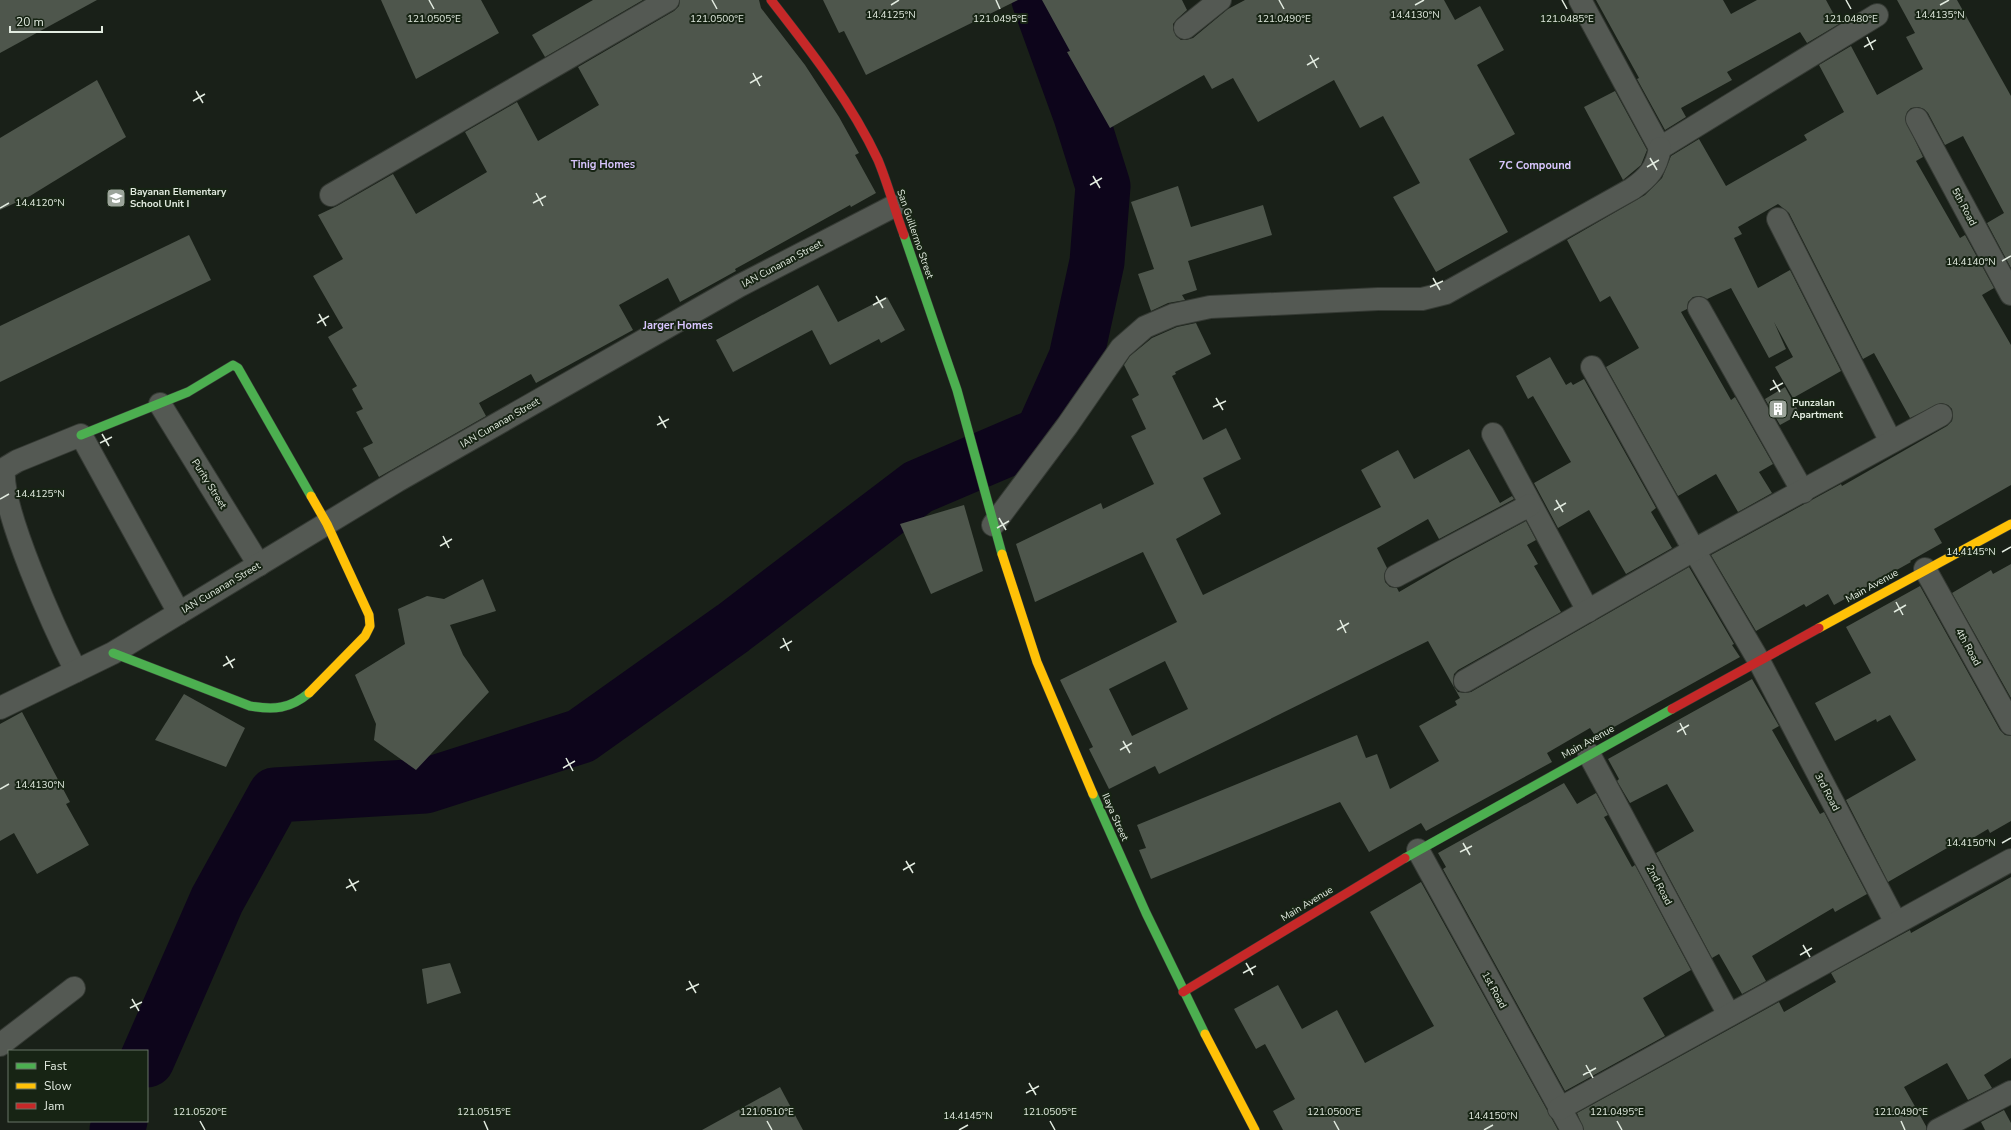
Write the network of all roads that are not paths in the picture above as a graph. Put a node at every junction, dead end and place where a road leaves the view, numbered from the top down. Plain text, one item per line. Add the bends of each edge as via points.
1 (668, 0) edge
2 (771, 0) edge
3 (1220, 0) edge
4 (1580, 0) edge
5 (1877, 15) dead end
6 (1185, 28) dead end
7 (1917, 120) dead end
8 (1660, 148) junction
9 (331, 195) dead end
10 (894, 206) junction
11 (1778, 219) dead end
12 (2011, 294) edge
13 (1699, 308) dead end
14 (1592, 367) dead end
15 (160, 404) junction
16 (1941, 415) dead end
17 (1492, 434) dead end
18 (81, 435) junction
19 (1891, 442) junction
20 (1803, 492) junction
21 (986, 500) joint
22 (1530, 505) junction
23 (327, 524) junction
24 (2011, 524) edge
25 (994, 525) junction
26 (1694, 550) junction
27 (259, 565) junction
28 (1925, 569) junction
29 (1396, 576) dead end
30 (1588, 611) junction
31 (179, 614) junction
32 (113, 653) junction
33 (1759, 661) junction
34 (76, 671) junction
35 (1465, 681) dead end
36 (0, 708) edge
37 (2011, 724) edge
38 (1589, 754) junction
39 (1418, 850) junction
40 (2011, 860) edge
41 (1896, 923) junction
42 (74, 988) dead end
43 (1182, 992) junction
44 (1729, 1015) junction
45 (0, 1045) edge
46 (2011, 1092) edge
47 (1559, 1109) junction
48 (1255, 1130) edge
49 (1572, 1130) edge
50 (1938, 1130) edge

1 - 9 street
2 - 10 street, San Guillermo Street via 802,39 860,125 878,161
3 - 6 street
4 - 8 street
5 - 8 street
7 - 12 street, 5th Road
8 - 25 street via 1658,160 1648,177 1632,189 1446,293 1422,299 1210,307 1172,315 1145,327 1121,348
10 - 21 street, San Guillermo Street via 957,390
10 - 23 street, IAN Cunanan Street via 740,286 397,481
11 - 19 street
13 - 20 street
14 - 26 street, 3rd Road
15 - 18 street
15 - 23 street via 188,392 229,366 238,368
15 - 27 street, Purity Street
16 - 19 street
17 - 22 street
18 - 31 street
18 - 34 street via 17,461 4,469 1,478 4,500 30,574
19 - 20 street
20 - 26 street
21 - 25 street, Ilaya Street
22 - 29 street
22 - 30 street
23 - 27 street, IAN Cunanan Street
23 - 32 street via 369,615 370,626 365,636 301,701 272,709 250,706
24 - 28 street, Main Avenue
25 - 43 street, Ilaya Street via 1037,662 1051,698
26 - 30 street
26 - 33 street, 3rd Road
27 - 31 street, IAN Cunanan Street
28 - 33 street, Main Avenue
28 - 37 street, 4th Road
30 - 35 street
31 - 32 street, IAN Cunanan Street
32 - 34 street, IAN Cunanan Street
33 - 38 street, Main Avenue
33 - 41 street, 3rd Road
34 - 36 street, IAN Cunanan Street
38 - 39 street, Main Avenue
38 - 44 street, 2nd Road
39 - 43 street, Main Avenue
39 - 47 street, 1st Road
40 - 41 street
41 - 44 street
42 - 45 street
43 - 48 street, Ilaya Street
44 - 47 street
46 - 50 street
47 - 49 street, 1st Road

